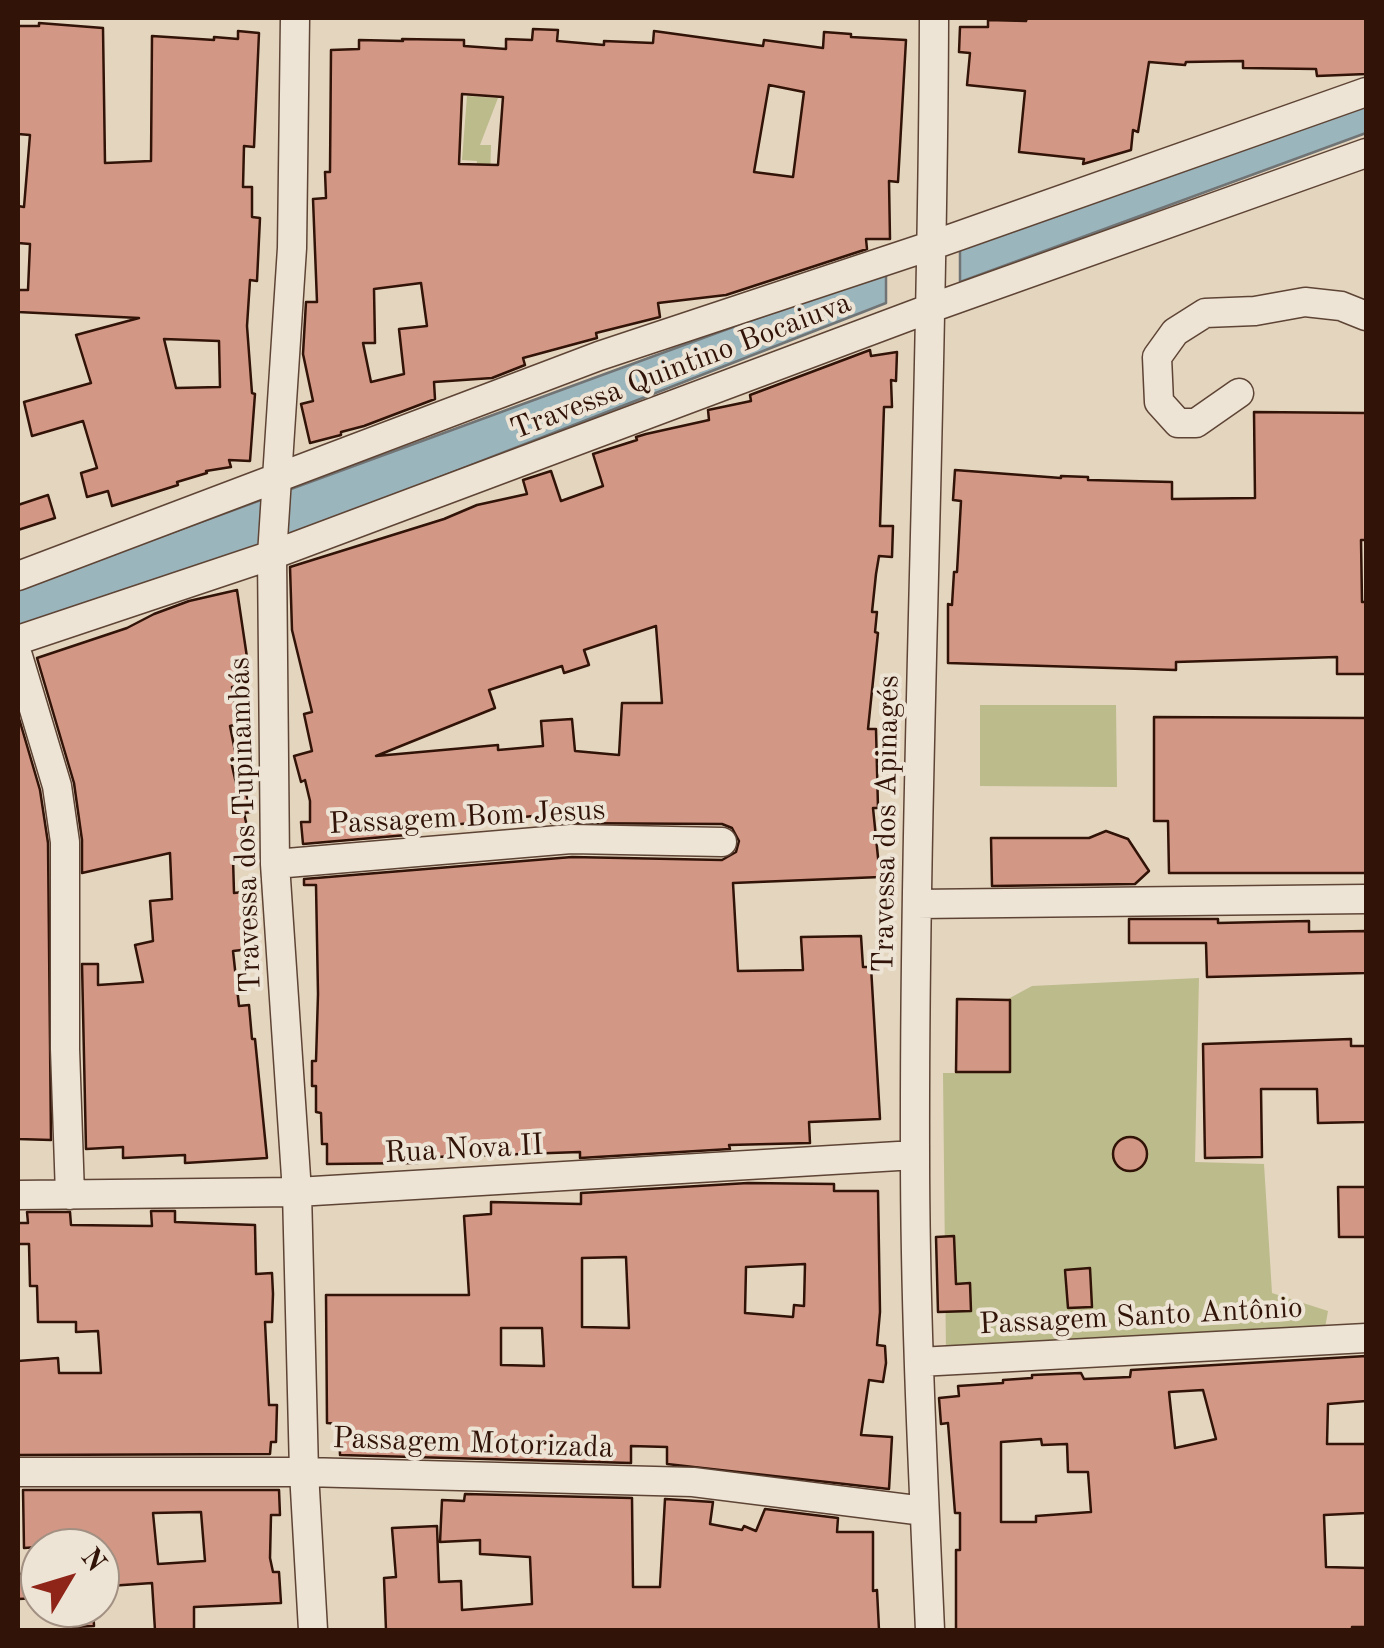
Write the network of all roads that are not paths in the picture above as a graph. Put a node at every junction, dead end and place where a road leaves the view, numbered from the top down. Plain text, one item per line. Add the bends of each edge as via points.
1 (295, 18) edge
2 (934, 18) edge
3 (1366, 92) edge
4 (1366, 152) edge
5 (934, 245) junction
6 (931, 308) junction
7 (1366, 316) edge
8 (1239, 393) dead end
9 (276, 478) junction
10 (272, 555) junction
11 (18, 576) edge
12 (18, 640) edge
13 (18, 656) edge
14 (722, 842) dead end
15 (276, 864) junction
16 (1366, 899) edge
17 (917, 904) junction
18 (915, 1155) junction
19 (297, 1192) junction
20 (18, 1195) edge
21 (70, 1195) junction
22 (1366, 1338) edge
23 (919, 1362) junction
24 (18, 1472) edge
25 (304, 1472) junction
26 (924, 1511) junction
27 (313, 1630) edge
28 (930, 1630) edge

1 - 9 street, Travessa dos Tupinambás via 292,248
2 - 5 street, Travessa dos Apinagés
3 - 5 street, Travessa Quintino Bocaiuva
4 - 6 street, Travessa Quintino Bocaiuva
5 - 6 street, Travessa dos Apinagés
5 - 9 street, Travessa Quintino Bocaiuva via 599,356
6 - 10 street, Travessa Quintino Bocaiuva
6 - 17 street, Travessa dos Apinagés
7 - 8 street via 1305,302 1205,312 1174,332 1156,357 1159,402 1178,423 1196,423
9 - 10 street, Travessa dos Tupinambás
9 - 11 street, Travessa Quintino Bocaiuva
10 - 12 street, Travessa Quintino Bocaiuva
10 - 15 street, Travessa dos Tupinambás
13 - 21 street via 57,786 65,842
14 - 15 street, Passagem Bom Jesus via 570,839
15 - 19 street, Travessa dos Tupinambás
16 - 17 street
17 - 18 street, Travessa dos Apinagés
18 - 19 street, Rua Nova II
18 - 23 street, Travessa dos Apinagés
19 - 21 street, Rua Nova II
19 - 25 street, Travessa dos Tupinambás
20 - 21 street, Rua Nova II
22 - 23 street, Passagem Santo Antônio
23 - 26 street, Travessa dos Apinagés
24 - 25 street, Passagem Motorizada
25 - 26 street, Passagem Motorizada via 692,1482
25 - 27 street, Travessa dos Tupinambás
26 - 28 street, Travessa dos Apinagés

